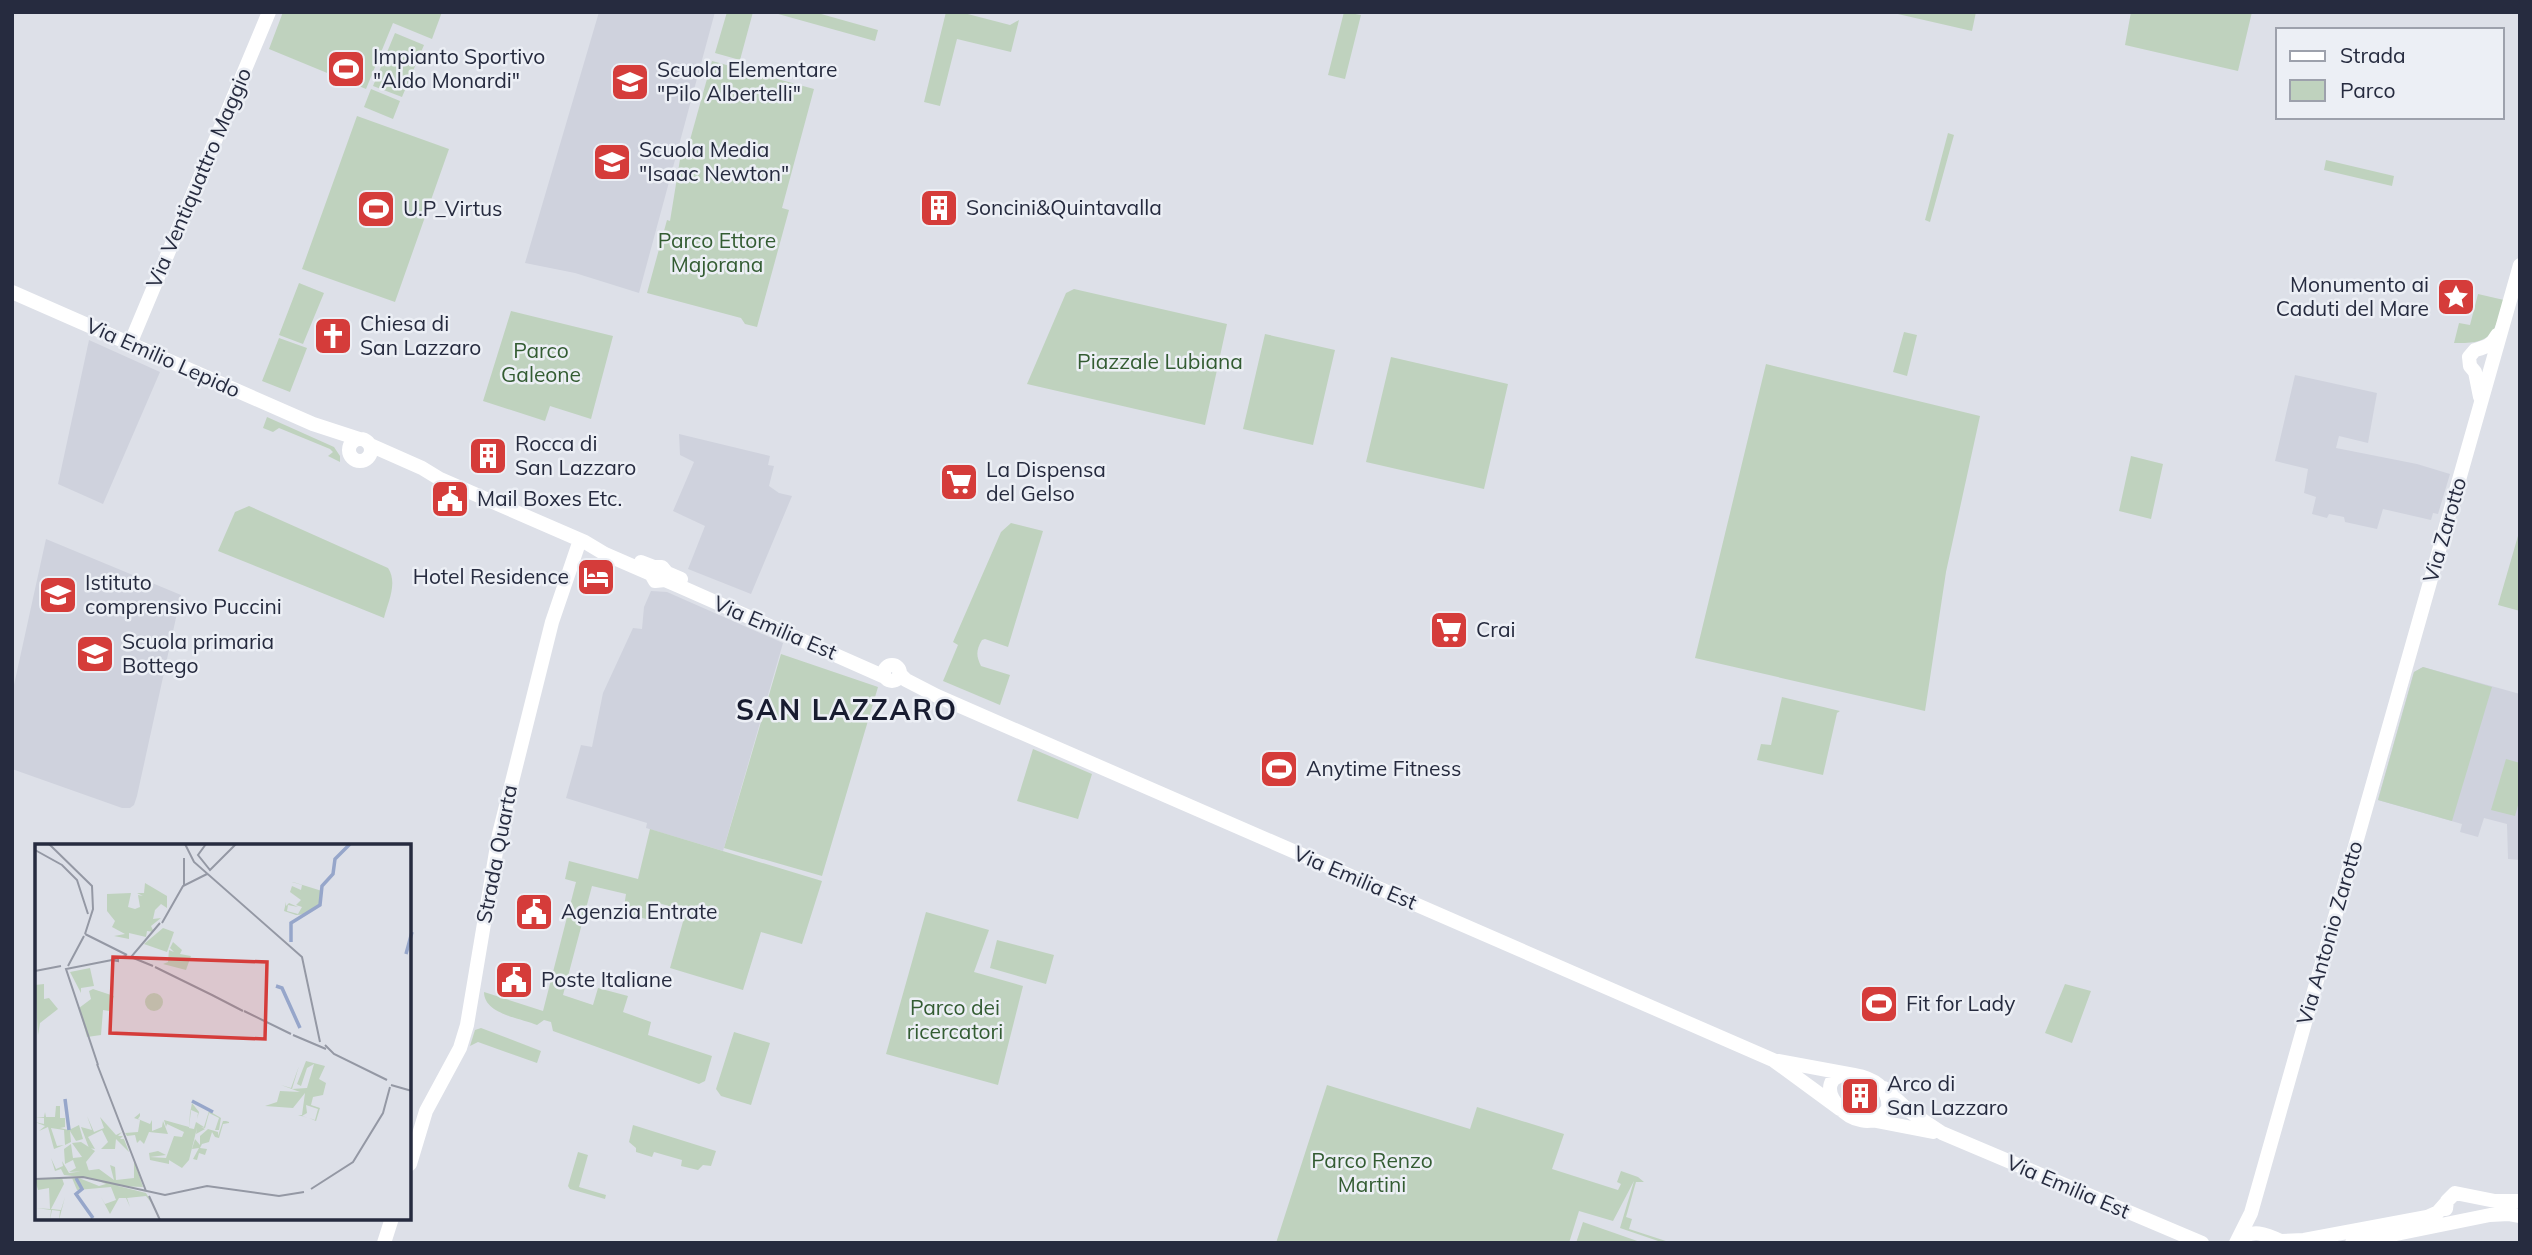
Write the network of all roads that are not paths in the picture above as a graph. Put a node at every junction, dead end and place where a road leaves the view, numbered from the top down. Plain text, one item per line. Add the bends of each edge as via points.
1 (269, 12) edge
2 (2520, 265) edge
3 (12, 292) edge
4 (130, 344) junction
5 (313, 424) junction
6 (365, 447) junction
7 (583, 541) junction
8 (2410, 653) joint
9 (1773, 1060) junction
10 (1854, 1075) junction
11 (1884, 1088) junction
12 (1840, 1109) junction
13 (1869, 1120) junction
14 (1942, 1133) junction
15 (411, 1161) edge
16 (2520, 1201) edge
17 (2446, 1202) junction
18 (2251, 1213) junction
19 (2520, 1216) edge
20 (391, 1220) edge
21 (2457, 1222) junction
22 (2279, 1240) edge
23 (2201, 1242) edge
24 (384, 1243) edge
25 (2236, 1243) edge
26 (2352, 1243) edge

1 - 4 main road, Via Ventiquattro Maggio
2 - 8 main road, Via Zarotto via 2486,362 2480,407
3 - 4 main road, Via Emilio Lepido
4 - 5 main road, Via Emilio Lepido
5 - 6 main road, Via Emilio Lepido
5 - 6 main road, Via Emilio Lepido via 341,442 355,459 361,461
6 - 7 main road, Via Emilio Lepido via 377,458 440,479
7 - 9 main road, Via Emilia Est via 878,665 937,696
7 - 15 main road, Strada Quarta via 552,622 499,834 467,1025 460,1048 426,1111
8 - 18 main road, Via Antonio Zarotto
9 - 10 main road, Via Emilia Est
9 - 12 main road, Via Emilia Est
10 - 11 main road, Via Emilia Est
10 - 12 main road via 1843,1074 1831,1084 1831,1097
11 - 13 main road via 1888,1109
11 - 14 main road, Via Emilia Est
12 - 13 main road, Via Emilia Est
13 - 14 main road, Via Emilia Est
14 - 23 main road, Via Emilia Est
16 - 17 main road via 2455,1193
17 - 21 main road via 2449,1216
17 - 22 main road via 2427,1217 2304,1240
18 - 22 main road via 2261,1230
18 - 25 main road, Via Antonio Zarotto
19 - 21 main road via 2490,1215
20 - 24 main road
21 - 26 main road
22 - 25 main road via 2251,1233

